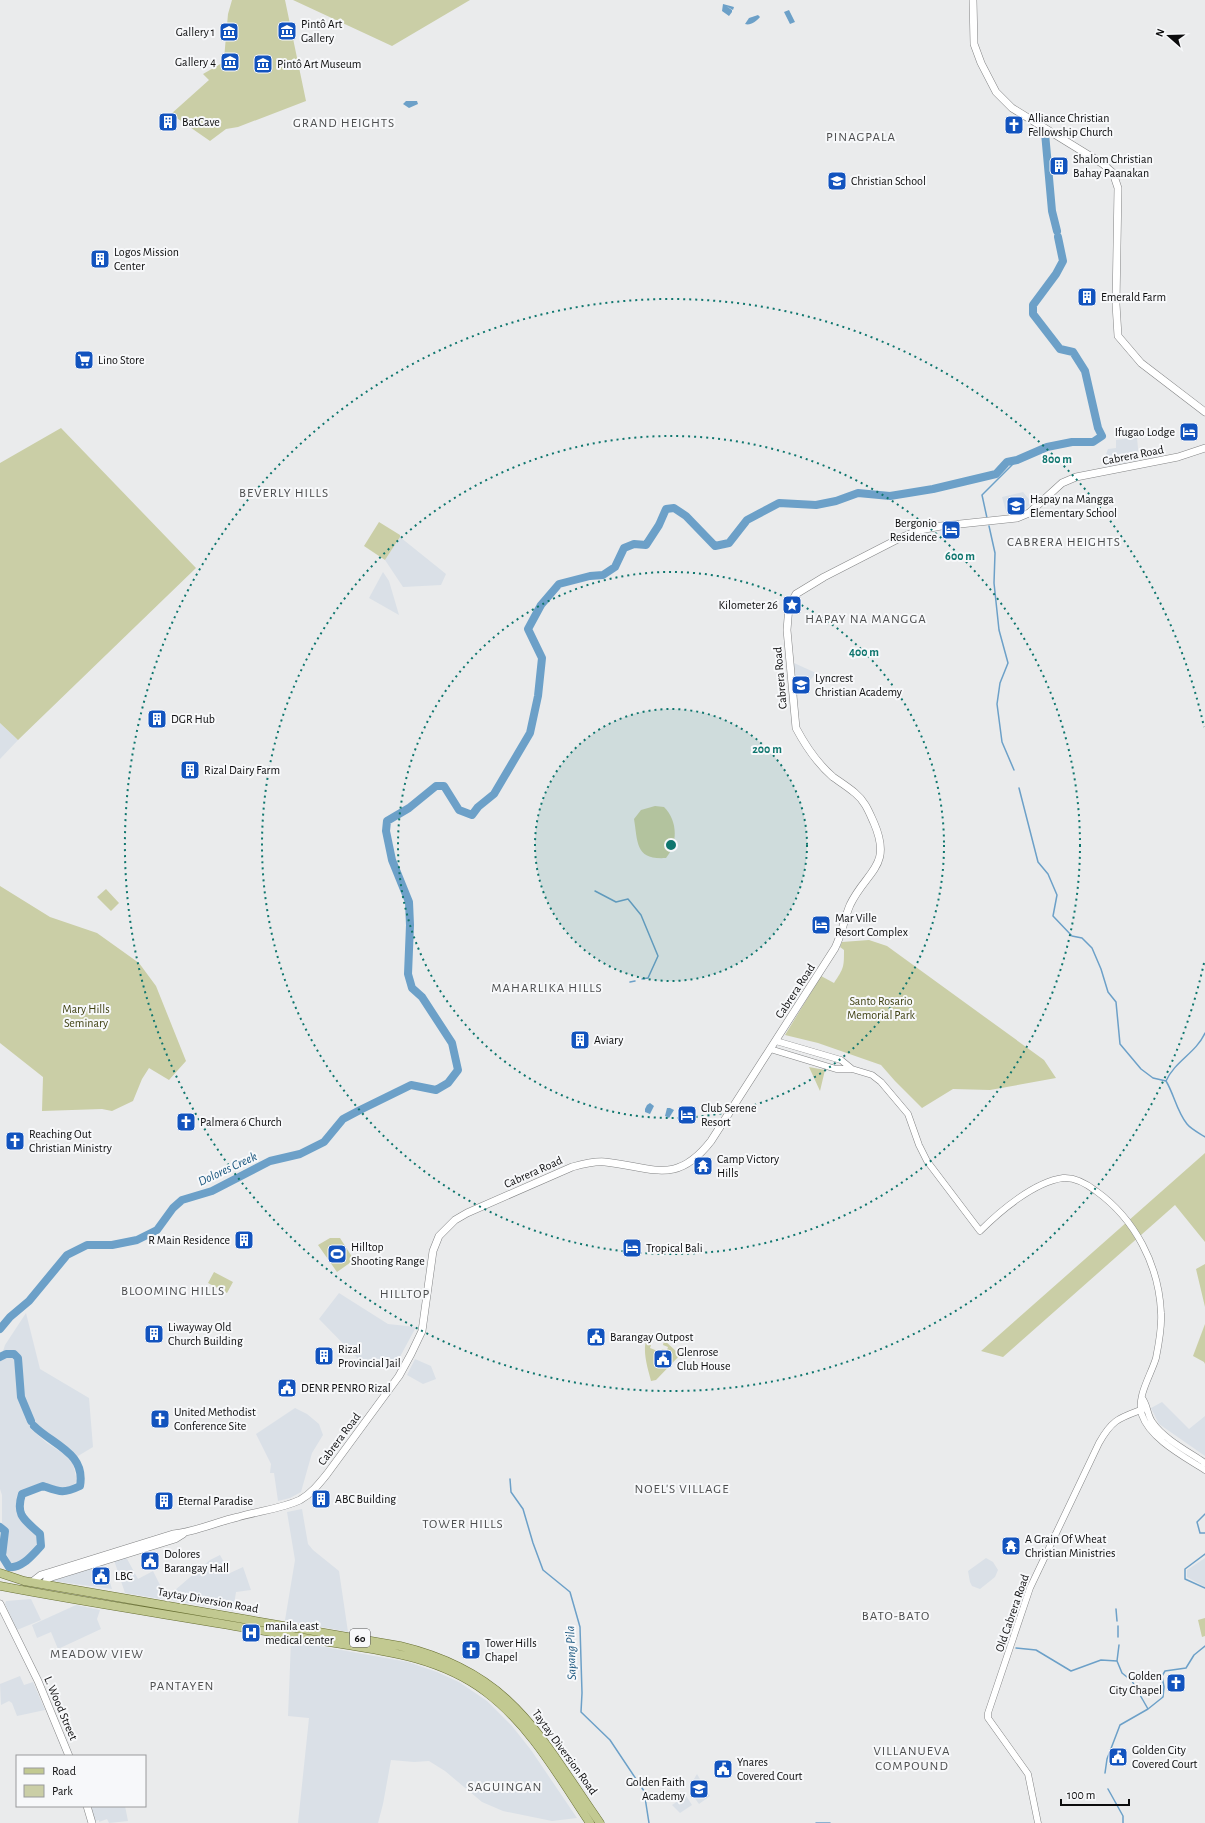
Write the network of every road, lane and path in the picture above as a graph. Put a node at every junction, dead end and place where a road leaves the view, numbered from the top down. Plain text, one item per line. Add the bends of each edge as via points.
1 (973, 0) edge
2 (1205, 412) edge
3 (1205, 448) edge
4 (776, 1041) junction
5 (799, 1048) junction
6 (770, 1049) junction
7 (796, 1058) junction
8 (852, 1069) junction
9 (1143, 1409) junction
10 (1205, 1463) edge
11 (1205, 1470) edge
12 (185, 1533) junction
13 (4, 1575) edge
14 (32, 1582) junction
15 (45, 1584) junction
16 (4, 1587) edge
17 (0, 1595) edge
18 (0, 1604) edge
19 (221, 1614) junction
20 (219, 1623) junction
21 (301, 1628) junction
22 (300, 1637) junction
23 (469, 1676) junction
24 (69, 1755) edge
25 (87, 1807) edge
26 (92, 1823) edge
27 (590, 1823) edge
28 (600, 1823) edge
29 (1038, 1823) edge

1 - 2 main road via 974,44 996,92 1012,108 1103,164 1116,180 1116,321 1120,339 1141,363
3 - 4 main road, Cabrera Road via 1178,457 1076,477 1062,483 1029,513 1017,518 920,530 805,587 796,594 788,612 787,630 796,728 803,742 826,770 856,794 868,808 878,833 881,852 877,865 851,904 840,938
4 - 5 street
4 - 6 main road, Cabrera Road
5 - 7 street
5 - 8 street via 841,1060
6 - 7 street
6 - 12 main road, Cabrera Road via 711,1141 681,1168 652,1171 604,1162 589,1163 572,1167 455,1220 439,1236 433,1251 422,1331 415,1347 399,1376 316,1487 301,1499 287,1505
7 - 8 street via 840,1070
8 - 9 street via 872,1075 903,1106 926,1161 980,1231 1022,1197 1063,1178 1087,1184 1117,1208 1143,1246 1154,1272 1161,1313 1155,1359 1140,1402
9 - 10 street via 1160,1431
9 - 11 street via 1148,1427 1156,1436
9 - 29 street, Old Cabrera Road via 1121,1417 1111,1424 1096,1450 1030,1588 988,1713 988,1718 1028,1774
12 - 14 main road, Cabrera Road via 173,1534 54,1570
12 - 15 main road, Cabrera Road via 168,1541 52,1576
13 - 14 main road, Taytay Diversion Road / 60
13 - 16 main road
14 - 15 main road, Taytay Diversion Road / 60
15 - 19 main road, Taytay Diversion Road / 60
16 - 17 main road
16 - 20 main road, Taytay Diversion Road / 60
18 - 24 main road, L. Wood Street via 38,1681
19 - 20 main road
19 - 21 main road, Taytay Diversion Road / 60
20 - 22 main road, Taytay Diversion Road / 60
21 - 22 main road
21 - 23 main road, Taytay Diversion Road / 60 via 416,1649 450,1662
22 - 23 main road, Taytay Diversion Road / 60 via 397,1653
23 - 27 main road, Taytay Diversion Road / 60 via 518,1721
23 - 28 main road, Taytay Diversion Road / 60 via 493,1687 524,1715 544,1739
25 - 26 main road

